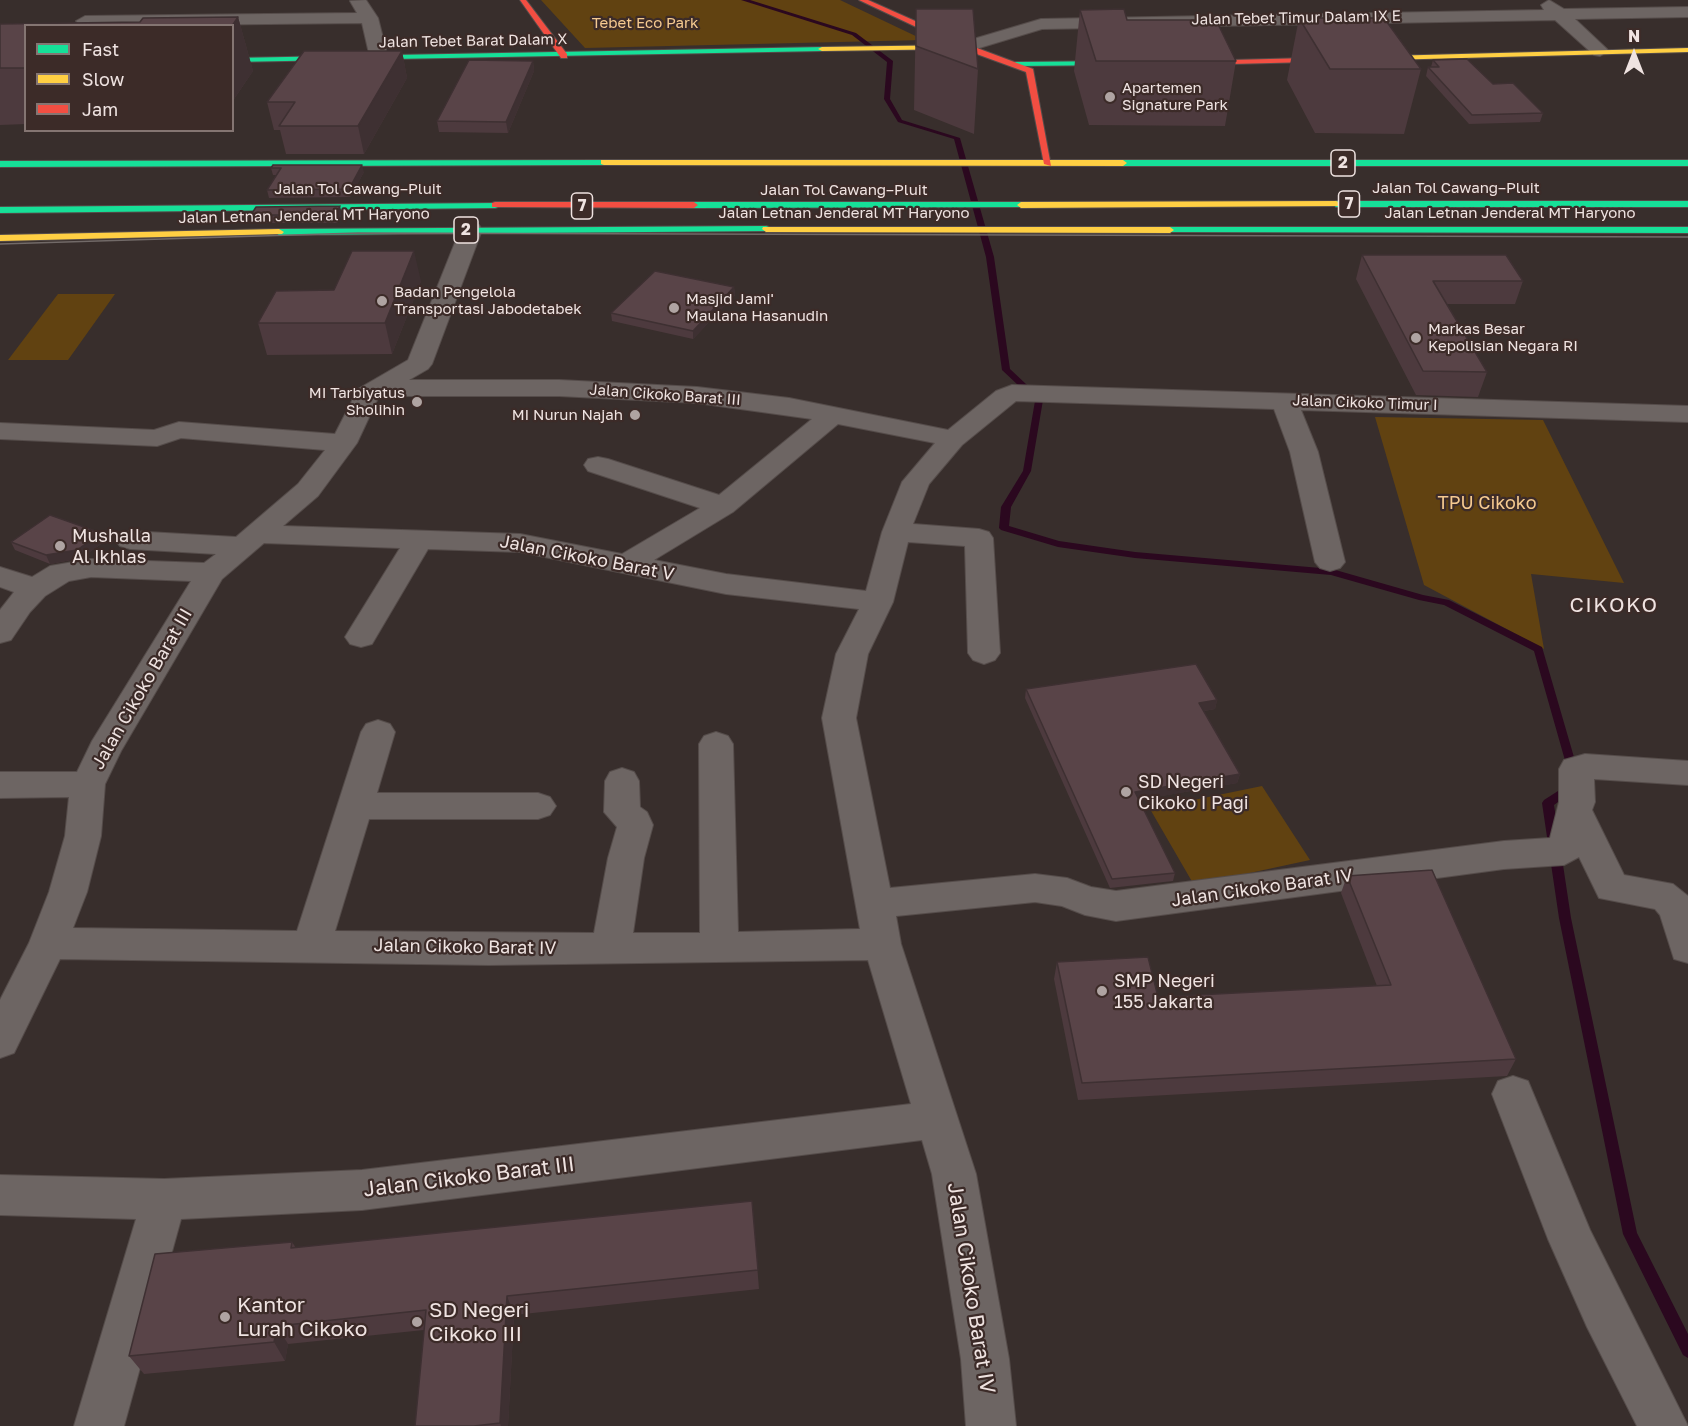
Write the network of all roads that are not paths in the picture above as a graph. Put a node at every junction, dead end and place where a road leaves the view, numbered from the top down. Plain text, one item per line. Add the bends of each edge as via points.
1 (357, 0) edge
2 (523, 0) edge
3 (862, 0) edge
4 (1445, 0) edge
5 (1543, 0) edge
6 (110, 3) dead end
7 (1688, 12) edge
8 (1557, 13) junction
9 (1459, 14) junction
10 (369, 18) junction
11 (83, 23) edge
12 (966, 47) junction
13 (1688, 50) edge
14 (1600, 51) junction
15 (564, 56) junction
16 (379, 58) junction
17 (234, 60) edge
18 (1134, 63) edge
19 (1181, 63) edge
20 (1016, 64) junction
21 (1688, 163) edge
22 (0, 164) edge
23 (1048, 164) junction
24 (1688, 204) edge
25 (0, 210) edge
26 (471, 230) junction
27 (1688, 230) edge
28 (0, 238) edge
29 (373, 388) junction
30 (1027, 393) joint
31 (1284, 400) junction
32 (834, 414) junction
33 (1688, 414) edge
34 (0, 431) edge
35 (953, 439) junction
36 (344, 443) junction
37 (598, 465) dead end
38 (723, 506) junction
39 (896, 532) junction
40 (420, 538) junction
41 (130, 540) dead end
42 (250, 540) junction
43 (1330, 562) dead end
44 (625, 565) junction
45 (212, 573) junction
46 (0, 576) edge
47 (34, 590) junction
48 (878, 602) junction
49 (0, 633) edge
50 (361, 637) dead end
51 (984, 653) dead end
52 (378, 732) dead end
53 (716, 744) dead end
54 (1688, 772) edge
55 (622, 781) dead end
56 (88, 784) junction
57 (0, 785) edge
58 (353, 806) junction
59 (538, 806) dead end
60 (1574, 809) junction
61 (873, 904) junction
62 (48, 942) junction
63 (882, 944) junction
64 (312, 945) junction
65 (611, 948) junction
66 (719, 948) junction
67 (1688, 948) edge
68 (0, 1041) edge
69 (1513, 1094) dead end
70 (935, 1120) junction
71 (0, 1195) edge
72 (164, 1199) junction
73 (99, 1426) edge
74 (992, 1426) edge
75 (1663, 1426) edge

1 - 10 street
2 - 15 main road
3 - 12 main road
4 - 9 street
5 - 8 street
6 - 11 street via 94,11
7 - 8 street, Jalan Tebet Timur Dalam IX E
8 - 9 street, Jalan Tebet Timur Dalam IX E
8 - 14 street
9 - 12 street, Jalan Tebet Timur Dalam IX E via 1039,17
10 - 11 street
10 - 16 street
12 - 15 main road, Jalan Tebet Barat Dalam X
12 - 20 main road
13 - 14 main road
14 - 19 main road
15 - 16 main road, Jalan Tebet Barat Dalam X
16 - 17 main road, Jalan Tebet Barat Dalam X
18 - 20 main road
20 - 23 main road via 1030,71
21 - 23 main road, 2
22 - 23 main road, 2
24 - 25 main road, Jalan Tol Cawang–Pluit / 7 via 365,205
26 - 27 main road, Jalan Letnan Jenderal MT Haryono / 2
26 - 28 main road, Jalan Letnan Jenderal MT Haryono / 2
26 - 29 street via 419,364
29 - 32 street, Jalan Cikoko Barat III via 637,390
29 - 36 street, Jalan Cikoko Barat III
30 - 31 street, Jalan Cikoko Timur I
30 - 35 street, Jalan Cikoko Barat IV via 1005,396
31 - 33 street, Jalan Cikoko Timur I
31 - 43 street via 1304,452
32 - 35 street, Jalan Cikoko Barat III
32 - 38 street
34 - 36 street via 158,438 179,430
35 - 39 street, Jalan Cikoko Barat IV via 916,482
36 - 42 street, Jalan Cikoko Barat III via 308,490
37 - 38 street
38 - 44 street
39 - 48 street, Jalan Cikoko Barat IV
39 - 51 street via 978,536
40 - 42 street, Jalan Cikoko Barat V
40 - 44 street, Jalan Cikoko Barat V via 520,543
40 - 50 street
41 - 42 street, Jalan Cikoko Barat V
42 - 45 street, Jalan Cikoko Barat III
44 - 48 street, Jalan Cikoko Barat V via 726,584
45 - 47 street via 91,568 61,573
45 - 56 street, Jalan Cikoko Barat III via 104,750
46 - 47 street
47 - 49 street
48 - 61 street, Jalan Cikoko Barat IV via 852,654 839,718
52 - 58 street
53 - 66 street
54 - 60 street, Jalan Cikoko Barat IV via 1580,766 1575,772 1578,792
55 - 65 street via 622,812 635,825
56 - 57 street
56 - 62 street, Jalan Cikoko Barat III via 83,836 68,892
58 - 59 street
58 - 64 street
60 - 61 street, Jalan Cikoko Barat IV via 1567,847 1553,851 1116,906 1067,892 1035,888
60 - 67 street via 1612,888 1660,894 1668,899 1677,909
61 - 63 street, Jalan Cikoko Barat IV
62 - 64 street, Jalan Cikoko Barat IV
62 - 68 street, Jalan Cikoko Barat III
63 - 66 street, Jalan Cikoko Barat IV
63 - 70 street, Jalan Cikoko Barat IV
64 - 65 street, Jalan Cikoko Barat IV
65 - 66 street, Jalan Cikoko Barat IV
69 - 75 street via 1571,1239
70 - 72 street, Jalan Cikoko Barat III via 362,1190
70 - 74 street, Jalan Cikoko Barat IV via 954,1174
71 - 72 street, Jalan Cikoko Barat III
72 - 73 street

